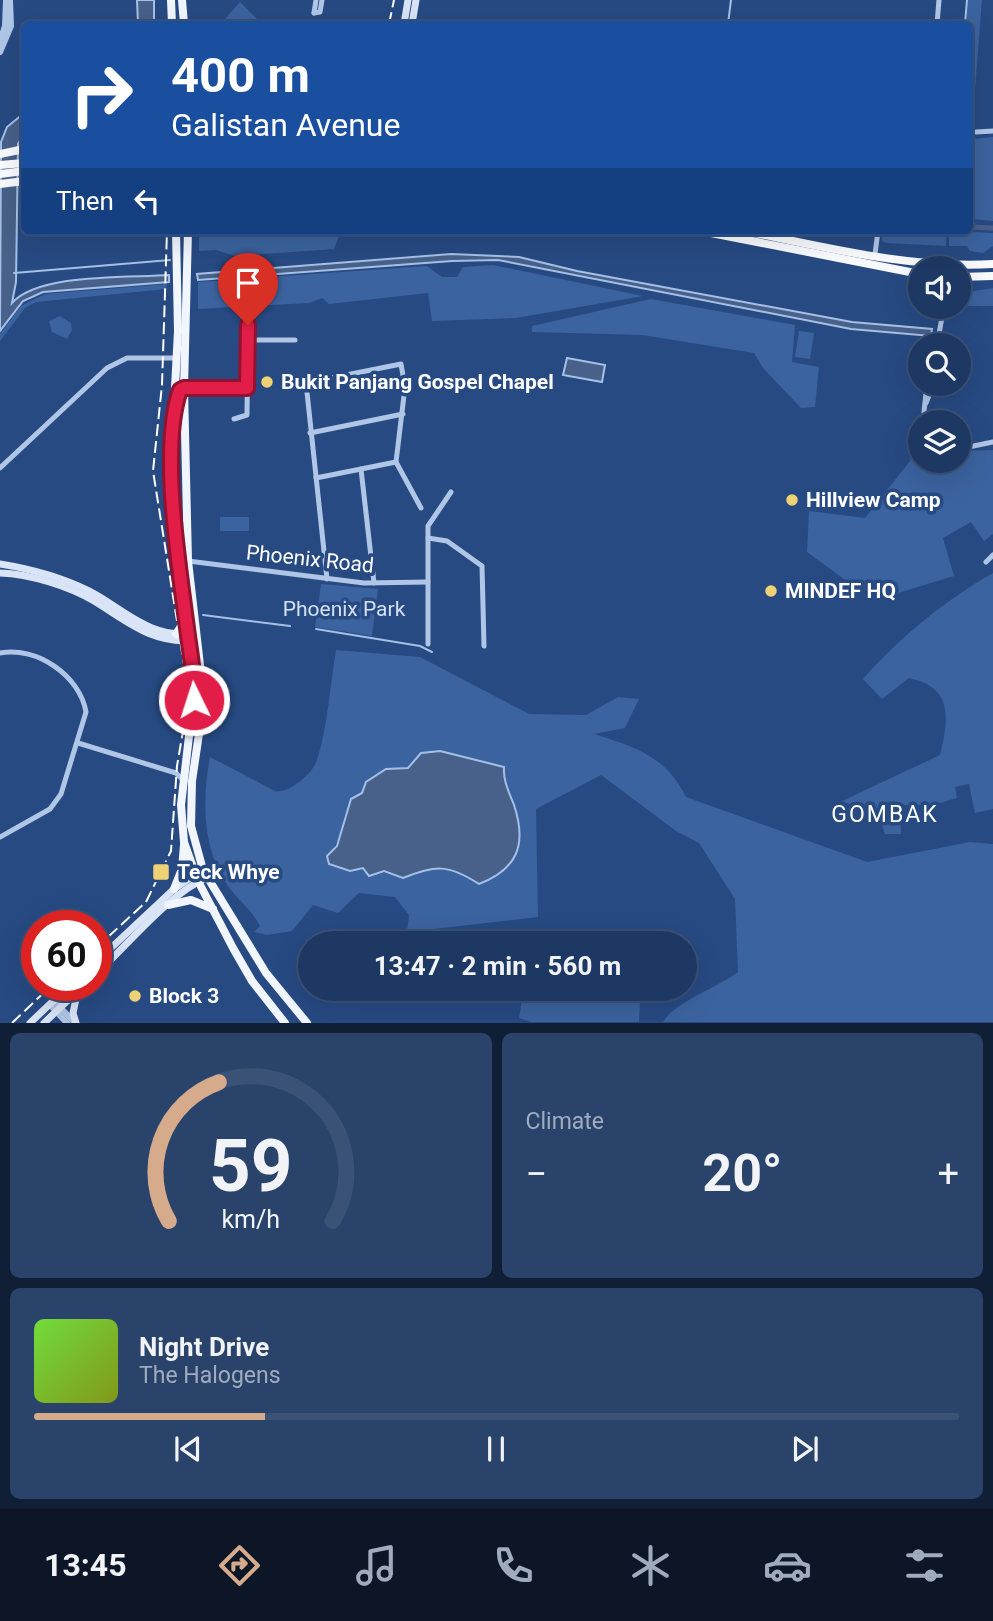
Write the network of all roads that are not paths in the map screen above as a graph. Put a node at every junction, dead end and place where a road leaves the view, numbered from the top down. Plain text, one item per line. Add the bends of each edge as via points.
1 (8, 0) edge
2 (171, 0) edge
3 (182, 0) edge
4 (316, 0) edge
5 (322, 0) edge
6 (408, 0) edge
7 (416, 0) edge
8 (939, 0) edge
9 (172, 21) edge
10 (184, 21) edge
11 (404, 21) edge
12 (412, 21) edge
13 (937, 21) edge
14 (0, 41) edge
15 (0, 52) edge
16 (993, 131) edge
17 (975, 132) dead end
18 (21, 149) edge
19 (0, 154) edge
20 (21, 163) edge
21 (0, 165) edge
22 (21, 171) edge
23 (0, 174) edge
24 (21, 181) edge
25 (0, 184) edge
26 (176, 235) edge
27 (188, 235) edge
28 (721, 235) edge
29 (768, 235) edge
30 (877, 235) edge
31 (875, 254) junction
32 (908, 259) edge
33 (993, 264) edge
34 (971, 265) edge
35 (908, 272) edge
36 (993, 276) edge
37 (974, 277) joint
38 (971, 279) edge
39 (248, 325) dead end
40 (248, 340) junction
41 (295, 340) dead end
42 (177, 359) junction
43 (184, 388) junction
44 (247, 388) junction
45 (926, 396) edge
46 (928, 396) edge
47 (925, 403) junction
48 (175, 407) junction
49 (924, 410) edge
50 (403, 414) junction
51 (234, 419) dead end
52 (310, 433) junction
53 (993, 442) edge
54 (971, 447) edge
55 (396, 462) junction
56 (171, 463) junction
57 (185, 463) junction
58 (0, 468) edge
59 (361, 469) junction
60 (316, 478) junction
61 (186, 485) junction
62 (451, 492) dead end
63 (173, 493) junction
64 (421, 508) dead end
65 (428, 538) junction
66 (993, 555) edge
67 (188, 561) junction
68 (986, 562) dead end
69 (0, 564) edge
70 (0, 573) edge
71 (327, 579) junction
72 (428, 582) junction
73 (374, 583) junction
74 (187, 616) junction
75 (176, 634) junction
76 (193, 636) junction
77 (474, 641) dead end
78 (428, 644) dead end
79 (0, 653) edge
80 (78, 743) junction
81 (184, 767) junction
82 (176, 774) junction
83 (183, 780) junction
84 (0, 837) edge
85 (184, 842) junction
86 (201, 875) junction
87 (174, 889) junction
88 (168, 905) junction
89 (214, 909) junction
90 (112, 946) edge
91 (112, 959) edge
92 (67, 1001) edge
93 (77, 1001) edge
94 (52, 1002) joint
95 (59, 1009) junction
96 (30, 1023) edge
97 (44, 1023) edge
98 (51, 1023) edge
99 (58, 1023) edge
100 (67, 1023) edge
101 (75, 1023) edge
102 (285, 1023) edge
103 (307, 1023) edge

1 - 14 street
1 - 15 street via 11,26
2 - 9 main road
3 - 10 main road
4 - 5 street via 314,13
6 - 11 main road
7 - 12 main road
8 - 13 street
16 - 17 street
18 - 19 highway
20 - 21 highway
22 - 23 highway
24 - 25 highway
26 - 42 main road
27 - 43 main road
28 - 35 highway
29 - 31 highway
30 - 31 street
31 - 32 highway
33 - 34 highway
36 - 37 highway
37 - 38 highway
39 - 40 street
40 - 41 street
40 - 44 street
42 - 48 main road
42 - 58 street via 127,358 107,368
43 - 44 street
43 - 48 street
43 - 57 main road
44 - 51 street via 247,415
45 - 47 street
46 - 47 street
47 - 49 street
48 - 56 main road
50 - 52 street
50 - 52 street via 401,364 321,378 305,388
50 - 55 street
52 - 60 street
53 - 54 street
55 - 59 street
55 - 64 street
56 - 57 main road via 176,474
56 - 63 main road
57 - 61 main road
59 - 60 street
59 - 73 street
60 - 71 street
61 - 63 main road via 176,481
61 - 67 main road
62 - 65 street via 428,526
63 - 74 main road
65 - 72 street
65 - 77 street via 447,541 482,566 484,644
66 - 68 street
67 - 71 street, Phoenix Road
67 - 76 main road
69 - 75 main road via 69,582 142,625
70 - 76 main road via 36,579 85,597 143,633
71 - 73 street, Phoenix Road
72 - 73 street, Phoenix Road
72 - 78 street
74 - 75 main road
74 - 76 main road
75 - 76 main road
76 - 81 main road via 194,693
76 - 86 main road via 204,699 190,814
79 - 80 street via 53,664 66,673 86,710
80 - 82 street
80 - 84 street via 54,806
81 - 82 street
81 - 83 main road
82 - 83 street
83 - 85 main road
85 - 86 main road
85 - 87 main road via 182,869
86 - 87 main road
86 - 88 main road
86 - 89 main road
86 - 103 main road via 266,972
87 - 90 main road
88 - 89 main road via 191,900
88 - 91 main road
89 - 102 main road via 252,981
92 - 95 main road
93 - 101 main road
94 - 95 street
94 - 96 main road
95 - 97 main road
95 - 100 street
95 - 101 street
98 - 99 main road

